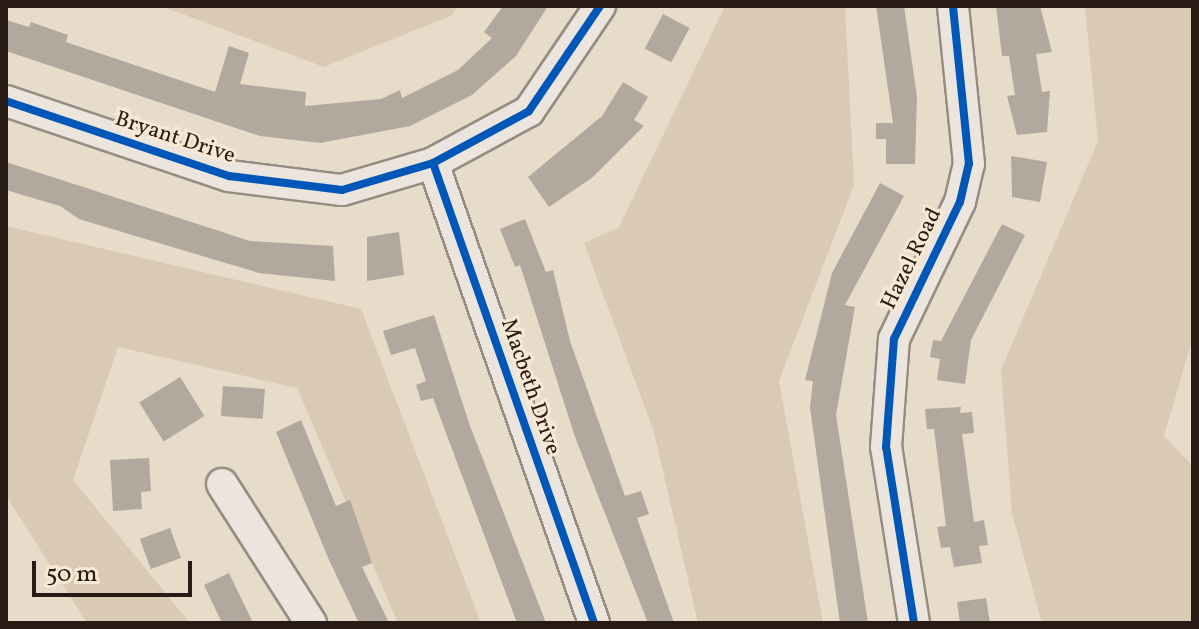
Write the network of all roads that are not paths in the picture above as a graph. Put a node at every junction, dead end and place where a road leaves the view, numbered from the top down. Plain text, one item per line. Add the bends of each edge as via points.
1 (600, 6) edge
2 (953, 6) edge
3 (6, 101) edge
4 (433, 163) junction
5 (222, 484) dead end
6 (311, 623) edge
7 (594, 623) edge
8 (914, 623) edge

1 - 4 street, Bryant Drive via 529,111
2 - 8 street, Hazel Road via 969,164 960,202 894,339 886,447
3 - 4 street, Bryant Drive via 229,176 342,190
4 - 7 street, Macbeth Drive
5 - 6 street

